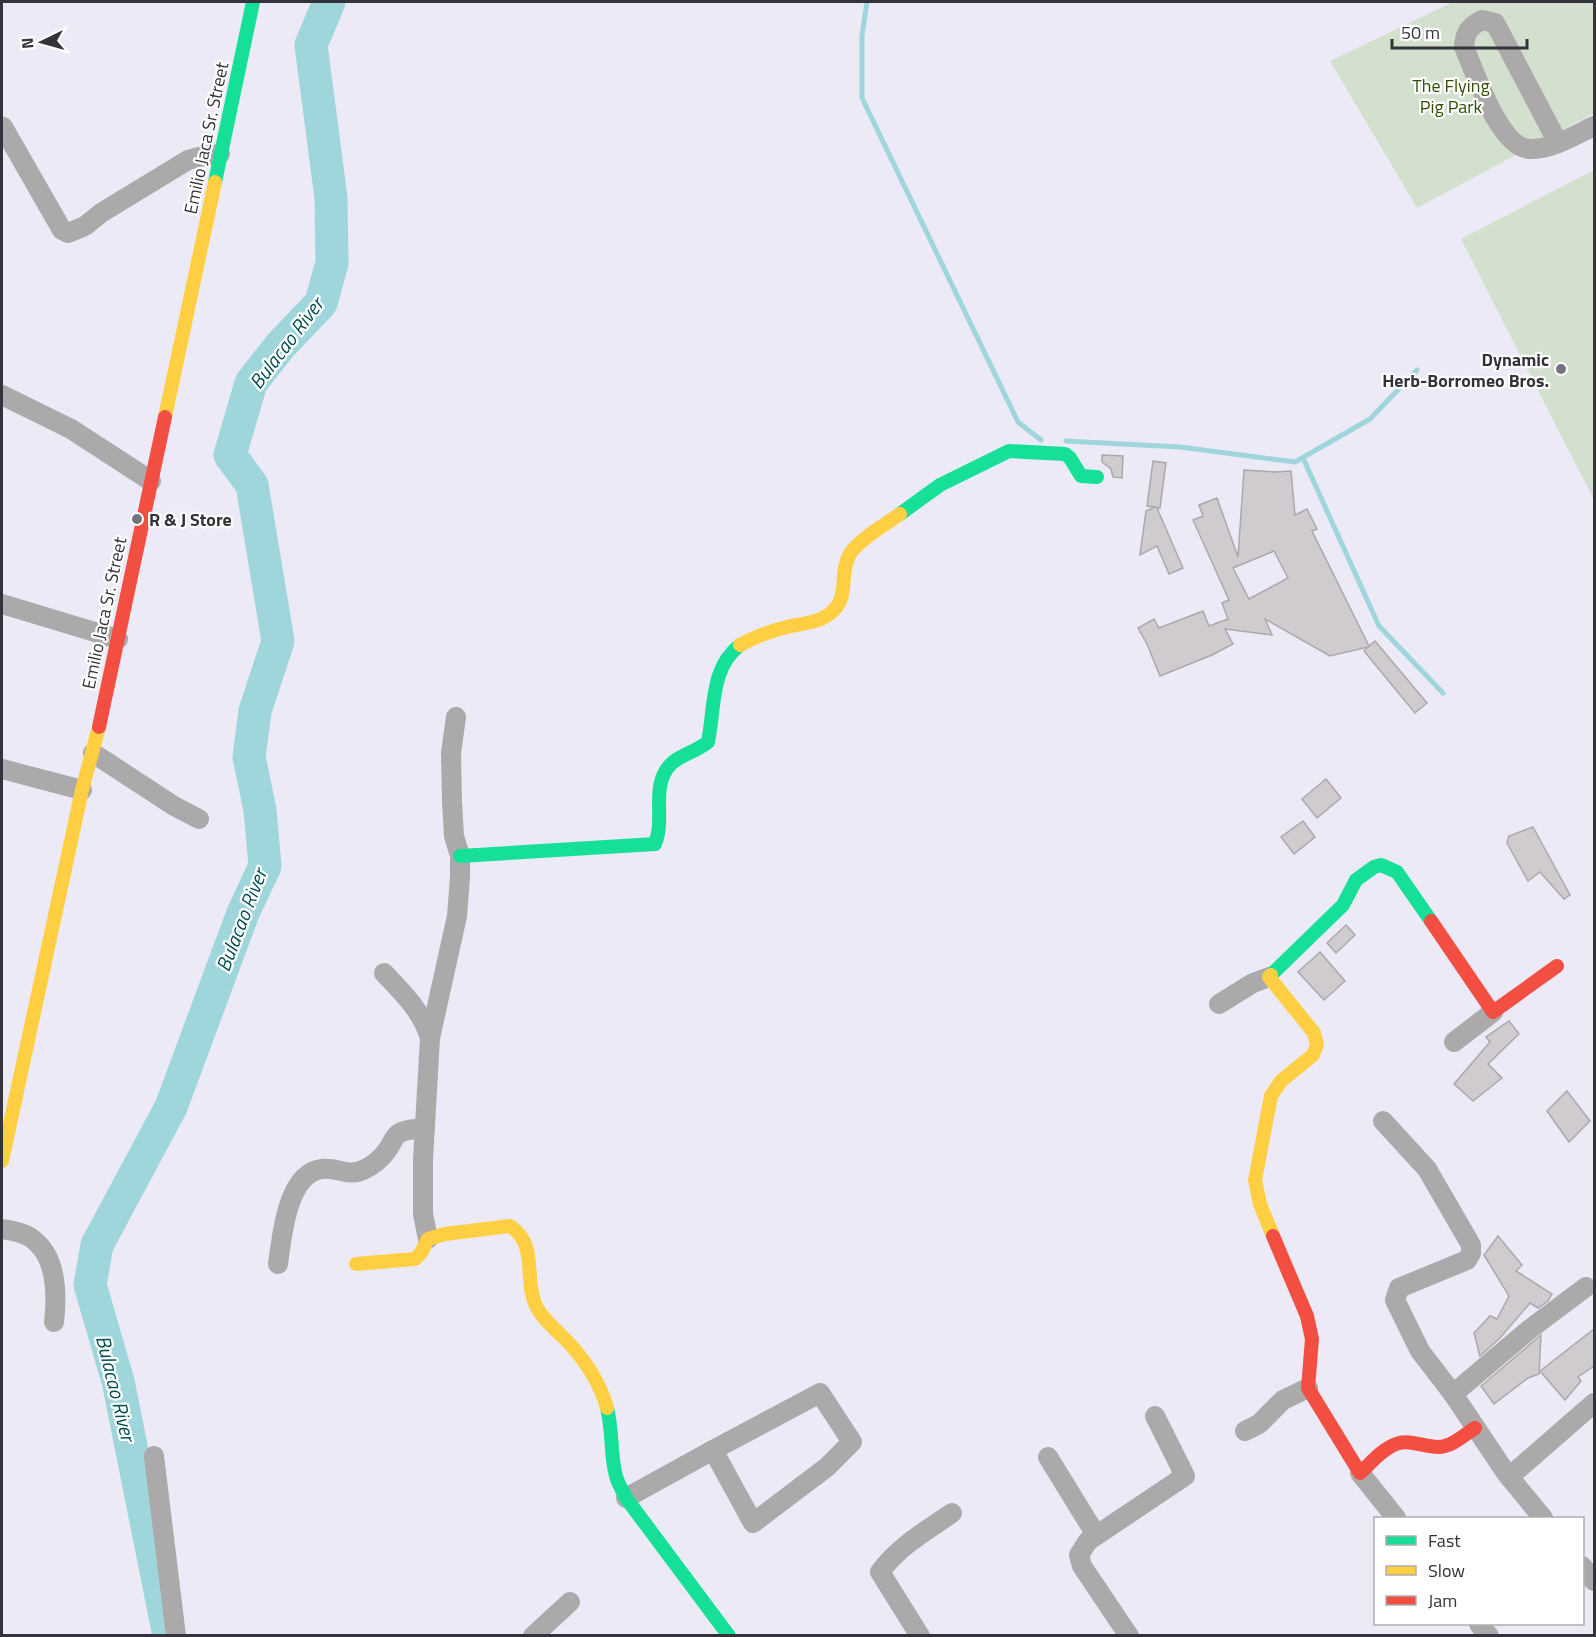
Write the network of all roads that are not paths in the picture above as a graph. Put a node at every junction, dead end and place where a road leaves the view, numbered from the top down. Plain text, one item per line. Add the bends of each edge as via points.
1 (253, 2) edge
2 (1594, 126) edge
3 (3, 127) dead end
4 (1558, 143) junction
5 (220, 154) junction
6 (2, 395) edge
7 (1096, 477) dead end
8 (151, 481) junction
9 (2, 604) edge
10 (118, 639) junction
11 (456, 717) dead end
12 (93, 753) junction
13 (2, 769) edge
14 (82, 790) junction
15 (199, 819) dead end
16 (460, 856) junction
17 (1557, 966) dead end
18 (384, 973) dead end
19 (1269, 977) junction
20 (1219, 1004) dead end
21 (1493, 1012) junction
22 (430, 1038) junction
23 (1454, 1042) dead end
24 (1383, 1121) dead end
25 (425, 1128) junction
26 (2, 1161) edge
27 (2, 1229) edge
28 (428, 1239) junction
29 (278, 1264) dead end
30 (356, 1264) dead end
31 (1586, 1287) dead end
32 (54, 1322) dead end
33 (1308, 1388) junction
34 (1453, 1394) junction
35 (1594, 1403) edge
36 (1155, 1416) dead end
37 (1475, 1428) junction
38 (1245, 1431) dead end
39 (713, 1450) junction
40 (154, 1456) dead end
41 (1048, 1457) dead end
42 (1360, 1473) junction
43 (1509, 1476) junction
44 (626, 1498) junction
45 (952, 1513) dead end
46 (1395, 1517) edge
47 (1542, 1517) edge
48 (1096, 1535) junction
49 (1584, 1568) edge
50 (1594, 1581) edge
51 (570, 1602) dead end
52 (176, 1635) edge
53 (533, 1635) edge
54 (729, 1635) edge
55 (920, 1635) edge
56 (1129, 1635) edge

1 - 5 street, Emilio Jaca Sr. Street
2 - 4 street
3 - 5 street via 62,230 68,233 188,160
4 - 4 street via 1495,23 1482,20 1472,26 1465,35 1464,47 1499,125 1521,148
5 - 8 street, Emilio Jaca Sr. Street
6 - 8 street via 71,429
7 - 16 street via 1081,476 1065,454 1009,451 940,485 858,545 849,553 843,594 836,609 820,622 756,636 731,654 720,669 708,742 673,762 661,775 660,836 655,844
8 - 10 street, Emilio Jaca Sr. Street
9 - 10 street
10 - 12 street, Emilio Jaca Sr. Street
11 - 16 street via 451,753 452,802 454,836
12 - 14 street, Emilio Jaca Sr. Street
12 - 15 street
13 - 14 street
14 - 26 street, Emilio Jaca Sr. Street
16 - 22 street via 457,916
17 - 21 street
18 - 22 street via 417,1010
19 - 20 street
19 - 21 street via 1343,905 1356,880 1381,866 1398,872
19 - 33 street via 1317,1039 1313,1055 1281,1081 1271,1096 1255,1180 1260,1204 1307,1316 1312,1339
21 - 23 street
22 - 25 street
24 - 34 street via 1427,1169 1471,1245 1467,1260 1400,1288 1395,1300 1420,1351
25 - 28 street via 423,1214
25 - 29 street via 403,1131 376,1162 362,1171 349,1173 326,1168 309,1174 299,1184 290,1204
27 - 32 street via 36,1241 44,1252 53,1278
28 - 30 street via 415,1259
28 - 44 street via 510,1226 524,1236 535,1304 575,1349 600,1389 612,1435 616,1477
31 - 34 street
33 - 38 street via 1283,1400 1259,1424
33 - 42 street
34 - 37 street
35 - 43 street
36 - 48 street via 1185,1476
37 - 42 street via 1438,1447 1416,1442 1397,1444
37 - 43 street
39 - 39 street via 820,1393 852,1442 827,1467 753,1523
39 - 44 street
40 - 52 street
41 - 48 street
42 - 46 street
43 - 47 street
44 - 54 street
45 - 55 street via 915,1539 880,1572
48 - 56 street via 1084,1545 1079,1558
49 - 50 street
51 - 53 street

